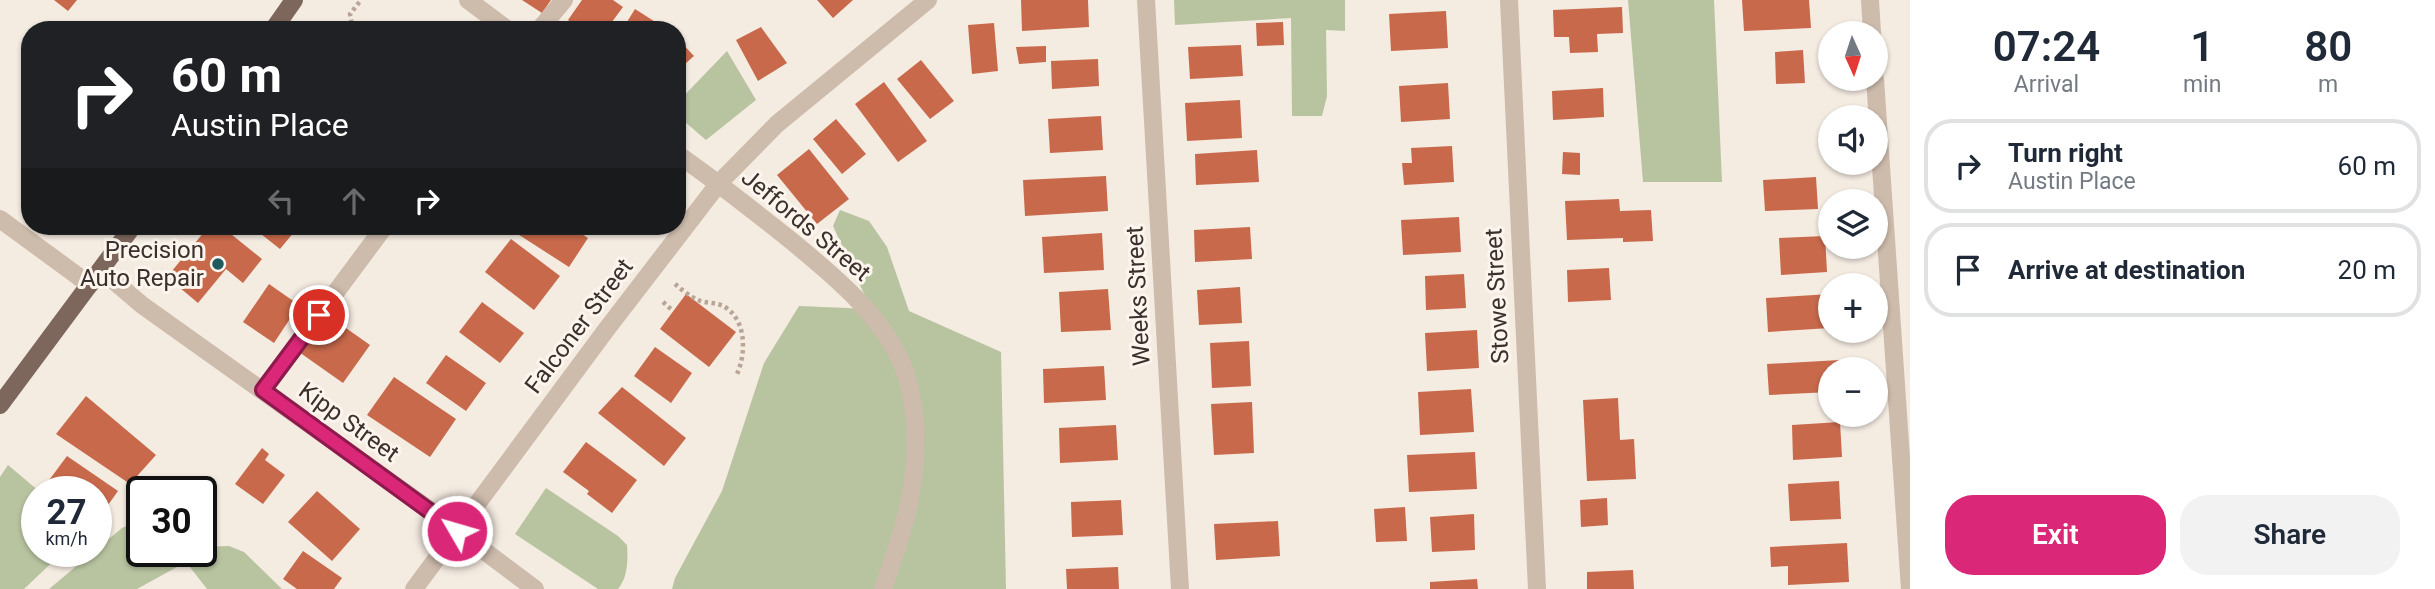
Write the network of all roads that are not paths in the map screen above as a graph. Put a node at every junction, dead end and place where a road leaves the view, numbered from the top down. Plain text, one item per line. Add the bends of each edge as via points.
1 (294, 0) edge
2 (468, 0) edge
3 (564, 0) edge
4 (928, 0) edge
5 (1146, 0) edge
6 (1509, 0) edge
7 (1870, 0) edge
8 (279, 21) edge
9 (496, 21) edge
10 (546, 21) edge
11 (1871, 21) edge
12 (1876, 91) edge
13 (686, 160) edge
14 (719, 183) junction
15 (0, 219) edge
16 (686, 226) edge
17 (21, 234) edge
18 (22, 235) edge
19 (127, 235) edge
20 (378, 235) edge
21 (679, 235) edge
22 (101, 271) junction
23 (90, 285) junction
24 (263, 390) junction
25 (0, 405) edge
26 (457, 531) junction
27 (414, 589) edge
28 (536, 589) edge
29 (883, 589) edge
30 (1180, 589) edge
31 (1537, 589) edge
32 (1910, 589) edge

1 - 8 main road
2 - 9 street
3 - 10 street
4 - 14 street, Falconer Street via 777,124
5 - 30 street, Weeks Street
6 - 31 street, Stowe Street
7 - 11 street
12 - 32 street
13 - 14 street, Jeffords Street
14 - 16 street, Falconer Street
14 - 29 street, Jeffords Street via 832,274 901,359 912,397 915,447 909,507
15 - 17 street
18 - 23 street
19 - 22 main road
20 - 24 street
21 - 26 street, Falconer Street
22 - 23 main road
22 - 24 street, Kipp Street
23 - 25 main road
24 - 26 street, Kipp Street
26 - 27 street, Falconer Street
26 - 28 street, Kipp Street

